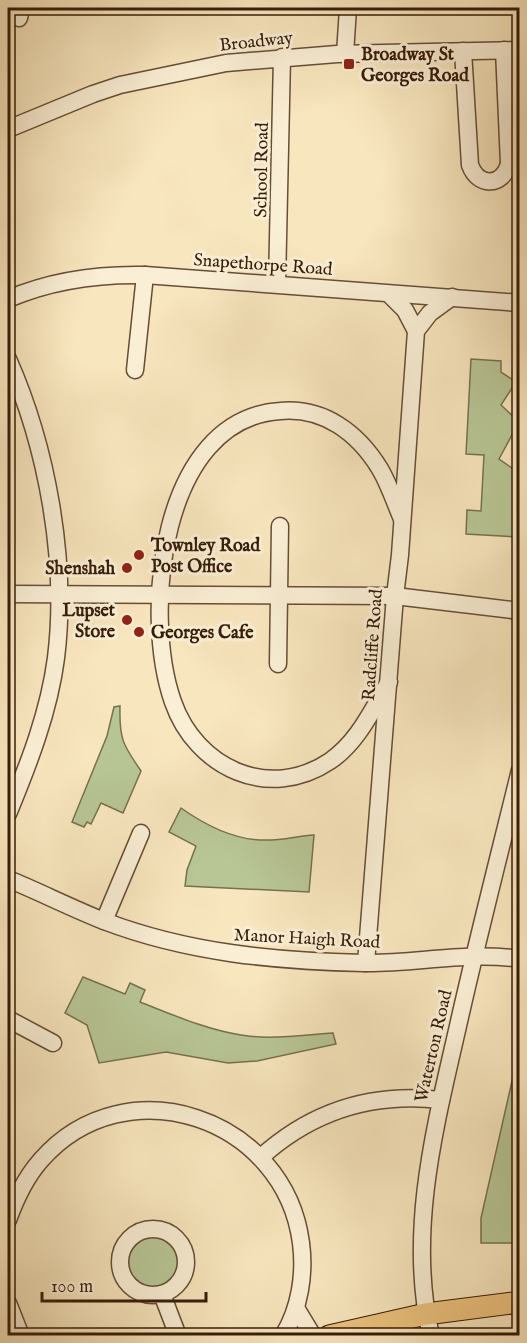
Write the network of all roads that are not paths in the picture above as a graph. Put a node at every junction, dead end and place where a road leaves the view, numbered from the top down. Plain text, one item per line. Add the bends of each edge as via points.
1 (348, 8) edge
2 (512, 50) edge
3 (463, 51) junction
4 (345, 54) junction
5 (282, 57) junction
6 (8, 129) edge
7 (145, 275) junction
8 (278, 284) junction
9 (388, 294) junction
10 (452, 297) junction
11 (8, 299) edge
12 (519, 303) edge
13 (416, 331) junction
14 (8, 359) edge
15 (135, 370) dead end
16 (407, 460) junction
17 (381, 470) junction
18 (402, 519) junction
19 (280, 526) dead end
20 (8, 594) edge
21 (58, 595) junction
22 (160, 595) junction
23 (279, 595) junction
24 (395, 596) junction
25 (519, 611) edge
26 (278, 664) dead end
27 (389, 682) junction
28 (358, 735) junction
29 (384, 748) junction
30 (519, 770) edge
31 (8, 814) edge
32 (141, 833) dead end
33 (8, 879) edge
34 (104, 921) junction
35 (473, 958) junction
36 (519, 959) edge
37 (366, 963) junction
38 (8, 1018) edge
39 (53, 1043) dead end
40 (441, 1100) junction
41 (261, 1157) junction
42 (8, 1220) edge
43 (162, 1294) junction
44 (519, 1302) edge
45 (8, 1303) edge
46 (296, 1308) junction
47 (426, 1314) junction
48 (21, 1335) edge
49 (178, 1335) edge
50 (283, 1335) edge
51 (313, 1335) edge
52 (329, 1335) edge
53 (431, 1335) edge

1 - 4 street
2 - 3 street, Broadway
2 - 3 street via 509,164 503,176 489,182 477,177 470,165
3 - 4 street, Broadway
4 - 5 street, Broadway
5 - 6 street, Broadway via 226,63 120,85
5 - 8 street, School Road
7 - 8 street, Snapethorpe Road
7 - 11 street, Snapethorpe Road via 118,274 54,282
7 - 15 street
8 - 9 street, Snapethorpe Road
9 - 10 street, Snapethorpe Road
9 - 13 street via 405,310
10 - 12 street, Snapethorpe Road
10 - 13 street via 430,313
13 - 16 street, Radcliffe Road
14 - 21 street via 38,444 46,480 57,556
16 - 17 street
16 - 18 street, Radcliffe Road
17 - 18 street
17 - 22 street via 361,444 338,424 316,413 269,411 245,419 225,431 188,479 167,536
18 - 24 street, Radcliffe Road
19 - 23 street
20 - 21 street
21 - 22 street
21 - 31 street via 56,658 49,693 39,733
22 - 23 street
22 - 28 street via 164,663 174,704 185,726 212,758 247,776 282,779 331,760
23 - 24 street
23 - 26 street
24 - 25 street
24 - 27 street, Radcliffe Road
27 - 28 street
27 - 29 street, Radcliffe Road
28 - 29 street
29 - 37 street, Radcliffe Road
30 - 35 street, Waterton Road
32 - 34 street
33 - 34 street, Manor Haigh Road
34 - 37 street, Manor Haigh Road via 217,951 285,960
35 - 36 street, Manor Haigh Road
35 - 37 street, Manor Haigh Road
35 - 40 street, Waterton Road
38 - 39 street
40 - 41 street via 382,1099 344,1107 291,1132
40 - 47 street, Waterton Road via 422,1222
41 - 42 street via 243,1141 199,1118 151,1111 127,1113 103,1119 60,1142 27,1178
41 - 46 street via 291,1202 299,1228 302,1282
43 - 43 street via 175,1288 187,1263 176,1237 150,1228 126,1241 120,1254 120,1268 135,1291
43 - 49 street
44 - 47 main road
45 - 48 street
46 - 50 street
46 - 51 street
47 - 52 main road
47 - 53 street, Waterton Road

